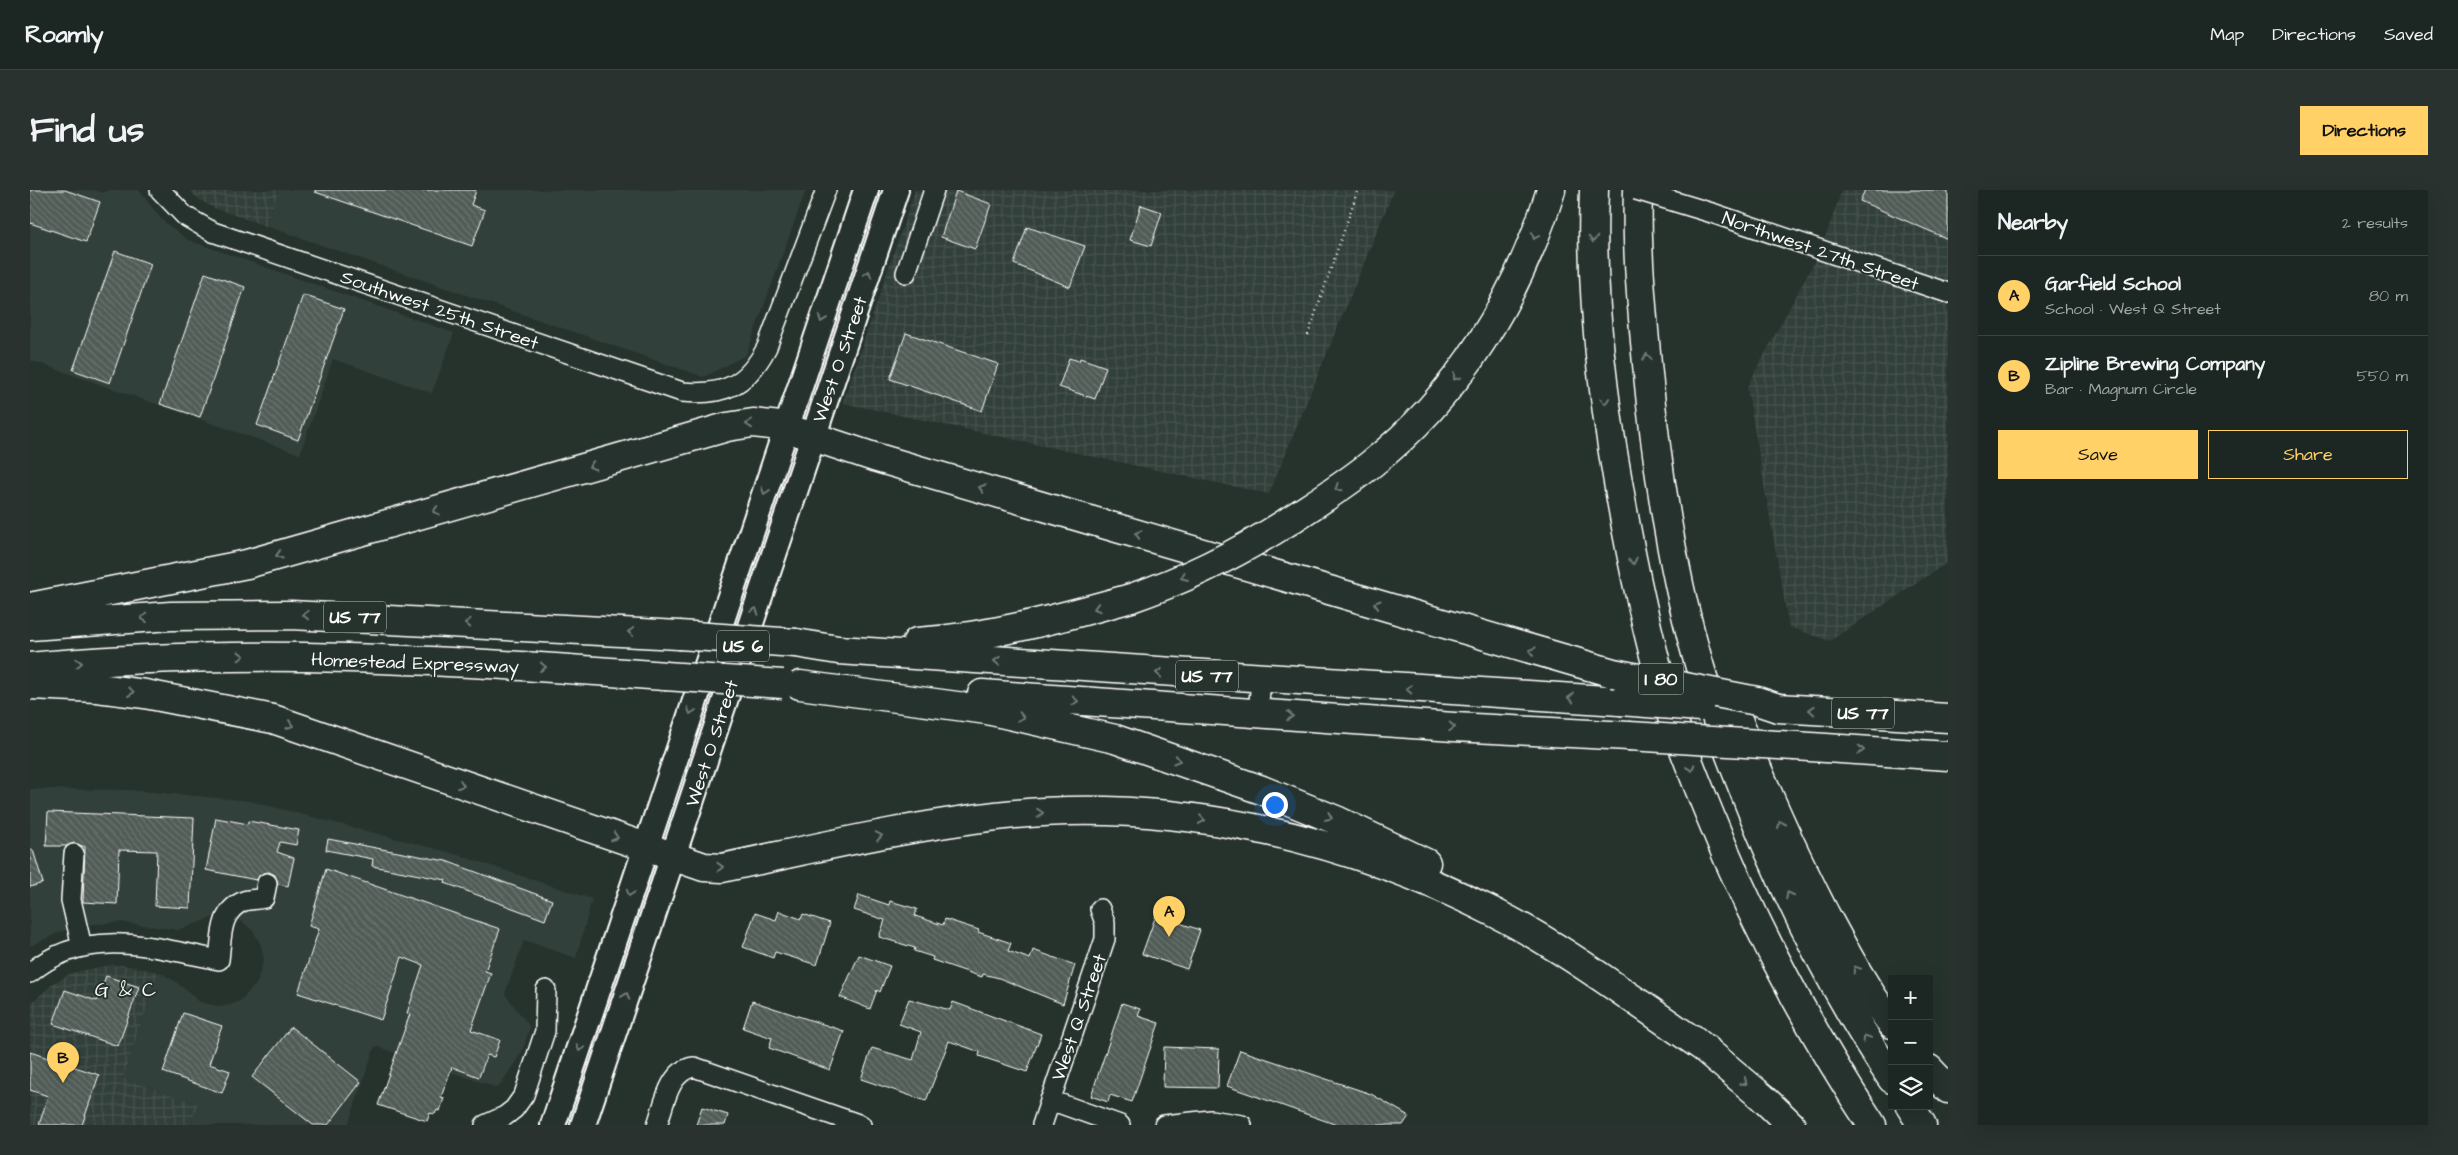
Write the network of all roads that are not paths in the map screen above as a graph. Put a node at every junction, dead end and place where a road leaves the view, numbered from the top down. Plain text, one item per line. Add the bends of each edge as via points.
1 (160, 190) edge
2 (826, 190) edge
3 (866, 190) edge
4 (896, 190) edge
5 (934, 190) edge
6 (1551, 190) edge
7 (1594, 190) edge
8 (1637, 190) edge
9 (906, 273) dead end
10 (1948, 293) edge
11 (786, 428) junction
12 (813, 436) junction
13 (1657, 458) junction
14 (30, 607) edge
15 (30, 626) edge
16 (796, 643) junction
17 (30, 667) edge
18 (1262, 680) junction
19 (791, 684) junction
20 (30, 685) edge
21 (1778, 708) junction
22 (1258, 714) junction
23 (1948, 718) edge
24 (1948, 756) edge
25 (646, 847) junction
26 (74, 854) dead end
27 (673, 856) junction
28 (267, 883) dead end
29 (1100, 909) dead end
30 (82, 947) junction
31 (30, 973) edge
32 (546, 990) dead end
33 (1889, 1020) edge
34 (1707, 1050) junction
35 (1888, 1073) edge
36 (1933, 1073) edge
37 (1948, 1089) edge
38 (1050, 1100) junction
39 (1913, 1110) edge
40 (485, 1125) edge
41 (554, 1125) edge
42 (583, 1125) edge
43 (657, 1125) edge
44 (861, 1125) edge
45 (1042, 1125) edge
46 (1120, 1125) edge
47 (1164, 1125) edge
48 (1242, 1125) edge
49 (1790, 1125) edge
50 (1872, 1125) edge
51 (1922, 1125) edge

1 - 2 street, Southwest 25th Street via 185,216 213,232 682,392 716,393 746,377 767,347
3 -> 11 main road, West O Street / US 6
12 -> 4 main road, West O Street / US 6
5 - 9 street
6 -> 16 highway, bridge via 1524,265 1500,314 1448,387 1422,417 1370,465 1240,551 1131,598 1062,618 976,637 913,642
7 -> 50 highway, I 80 via 1593,261 1609,431 1624,519 1664,693 1692,773 1759,926 1829,1059
8 - 10 street, Northwest 27th Street, bridge
13 -> 8 highway, I 80 via 1644,327
11 - 12 highway
11 -> 14 highway via 764,423 727,427 247,564
11 -> 25 main road, West O Street / US 6
21 -> 12 highway, bridge via 1613,673 874,457
27 -> 12 main road, West O Street / US 6
33 -> 13 highway via 1848,957 1795,855 1754,764 1721,675
35 -> 13 highway, I 80 via 1847,1008 1777,872 1727,748 1697,658 1676,569
16 -> 15 highway, US 77, bridge via 291,614 171,616
18 -> 16 highway, US 77 via 838,650
17 -> 19 highway, Homestead Expressway / US 77, bridge via 144,659 323,657 492,664
21 -> 18 highway, US 77, bridge via 1756,710
18 - 22 street
19 -> 22 highway
19 -> 34 highway, US 77 via 957,705 1054,724 1115,739 1262,790 1336,820 1498,903 1589,960
20 -> 25 highway via 145,694 273,719
23 -> 21 highway, US 77
22 -> 24 highway, bridge
25 - 27 highway
25 -> 41 main road, West O Street / US 6
26 - 30 street via 71,900
27 -> 34 highway via 704,867 722,868 938,824 1054,812 1170,816 1231,824 1339,849 1397,868 1448,890 1546,942
42 -> 27 main road, West O Street / US 6
28 - 30 street via 264,898 245,901 231,909 224,920 220,960 127,943
29 - 38 street, West Q Street via 1105,923 1104,940
30 - 31 street via 51,958
32 - 40 street via 545,1031 524,1095 505,1116
34 -> 49 highway, US 77
36 - 37 highway
38 - 45 street, West Q Street
38 - 46 street
39 - 51 highway
43 - 44 street via 671,1084 681,1071 694,1067
47 - 48 street via 1211,1120

